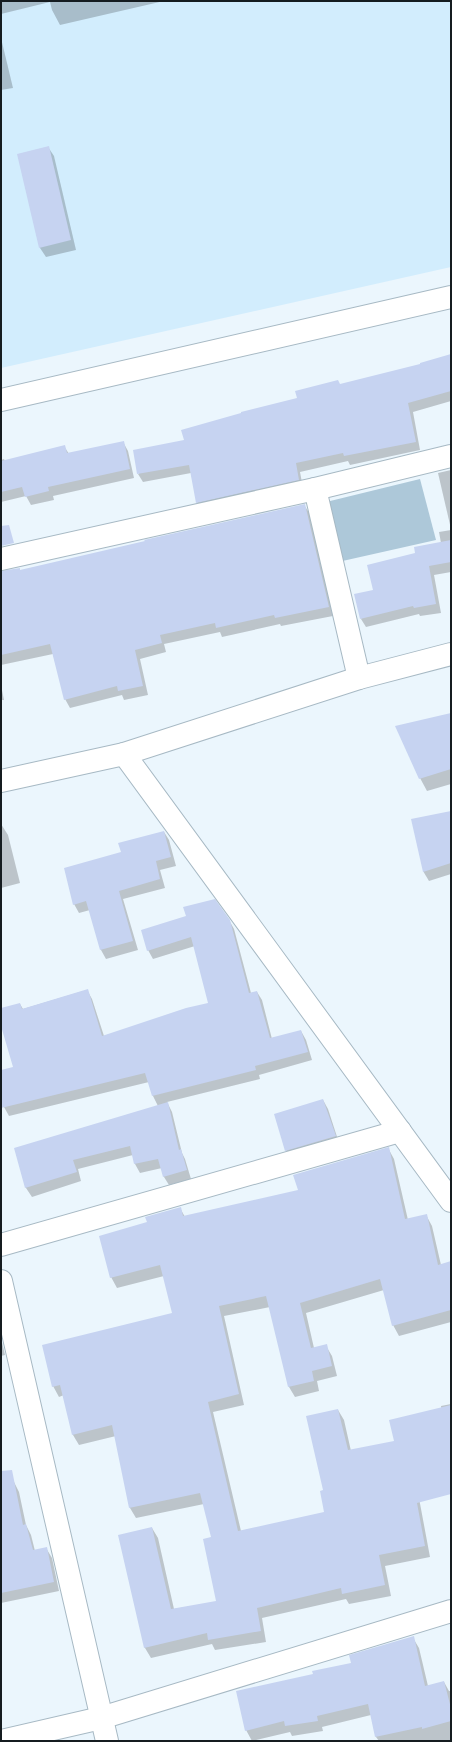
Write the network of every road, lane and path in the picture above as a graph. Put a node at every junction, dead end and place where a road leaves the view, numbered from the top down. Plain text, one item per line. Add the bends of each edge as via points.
1 (451, 296) edge
2 (1, 400) edge
3 (451, 456) edge
4 (315, 489) junction
5 (1, 559) edge
6 (451, 654) edge
7 (359, 678) junction
8 (124, 754) junction
9 (1, 781) edge
10 (400, 1131) junction
11 (451, 1202) edge
12 (1, 1245) edge
13 (1, 1281) edge
14 (451, 1611) edge
15 (101, 1718) junction
16 (1, 1741) edge
17 (107, 1741) edge

1 - 2 street
3 - 4 street
4 - 5 street
4 - 7 street
6 - 7 street
7 - 8 street
8 - 9 street
8 - 10 street
10 - 11 street
10 - 12 street
13 - 15 street
14 - 15 street
15 - 16 street
15 - 17 street

